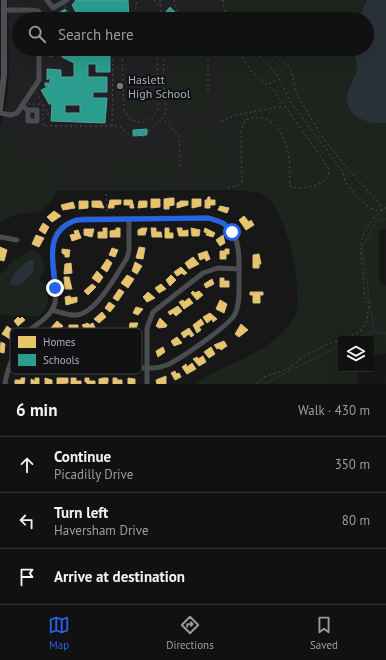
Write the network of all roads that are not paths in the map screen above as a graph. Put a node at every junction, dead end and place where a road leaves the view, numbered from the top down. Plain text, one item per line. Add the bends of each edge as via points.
1 (4, 0) edge
2 (47, 0) edge
3 (66, 3) edge
4 (4, 10) junction
5 (29, 10) joint
6 (37, 12) edge
7 (39, 56) edge
8 (22, 106) junction
9 (0, 109) edge
10 (28, 110) dead end
11 (0, 113) edge
12 (129, 219) junction
13 (0, 237) edge
14 (17, 240) dead end
15 (239, 268) junction
16 (52, 310) junction
17 (33, 328) edge
18 (10, 368) edge
19 (142, 368) edge
20 (147, 368) junction
21 (5, 384) edge
22 (147, 384) edge

1 - 4 main road
2 - 3 street via 53,8
4 - 5 street
4 - 9 main road via 4,75
5 - 6 street
7 - 8 street via 39,80
8 - 10 street
8 - 11 street via 14,114
12 - 15 street via 208,218 220,221 229,228 236,239
12 - 16 street via 127,258 98,301 90,310 77,315
12 - 16 street via 80,219 62,228 52,246 55,297
13 - 14 street
15 - 20 street via 238,303 231,321 171,362 161,367
15 - 20 street via 218,268 202,273 155,310 149,318 147,328
16 - 17 street
18 - 21 street
19 - 20 street
20 - 22 street

